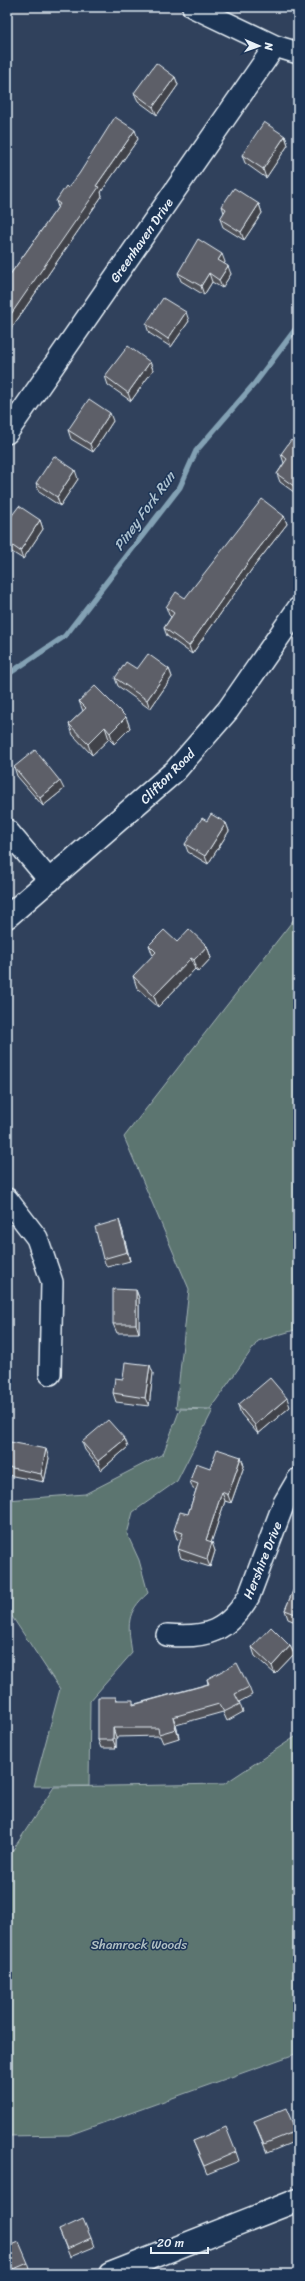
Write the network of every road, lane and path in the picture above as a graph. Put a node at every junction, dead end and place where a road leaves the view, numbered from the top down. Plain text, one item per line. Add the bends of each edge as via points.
1 (193, 7) edge
2 (275, 46) junction
3 (298, 54) edge
4 (7, 433) edge
5 (298, 609) edge
6 (7, 830) edge
7 (50, 881) junction
8 (7, 917) edge
9 (7, 1199) edge
10 (50, 1374) dead end
11 (298, 1479) edge
12 (167, 1635) dead end
13 (298, 2200) edge
14 (110, 2274) edge

1 - 2 street
2 - 3 street
2 - 4 street, Greenhaven Drive
5 - 7 main road, Clifton Road via 228,710 175,771
6 - 7 street
7 - 8 main road, Clifton Road
9 - 10 street via 37,1238 52,1282
11 - 12 street, Hershire Drive via 284,1503 249,1596 241,1609 226,1625 209,1633 189,1637
13 - 14 main road

